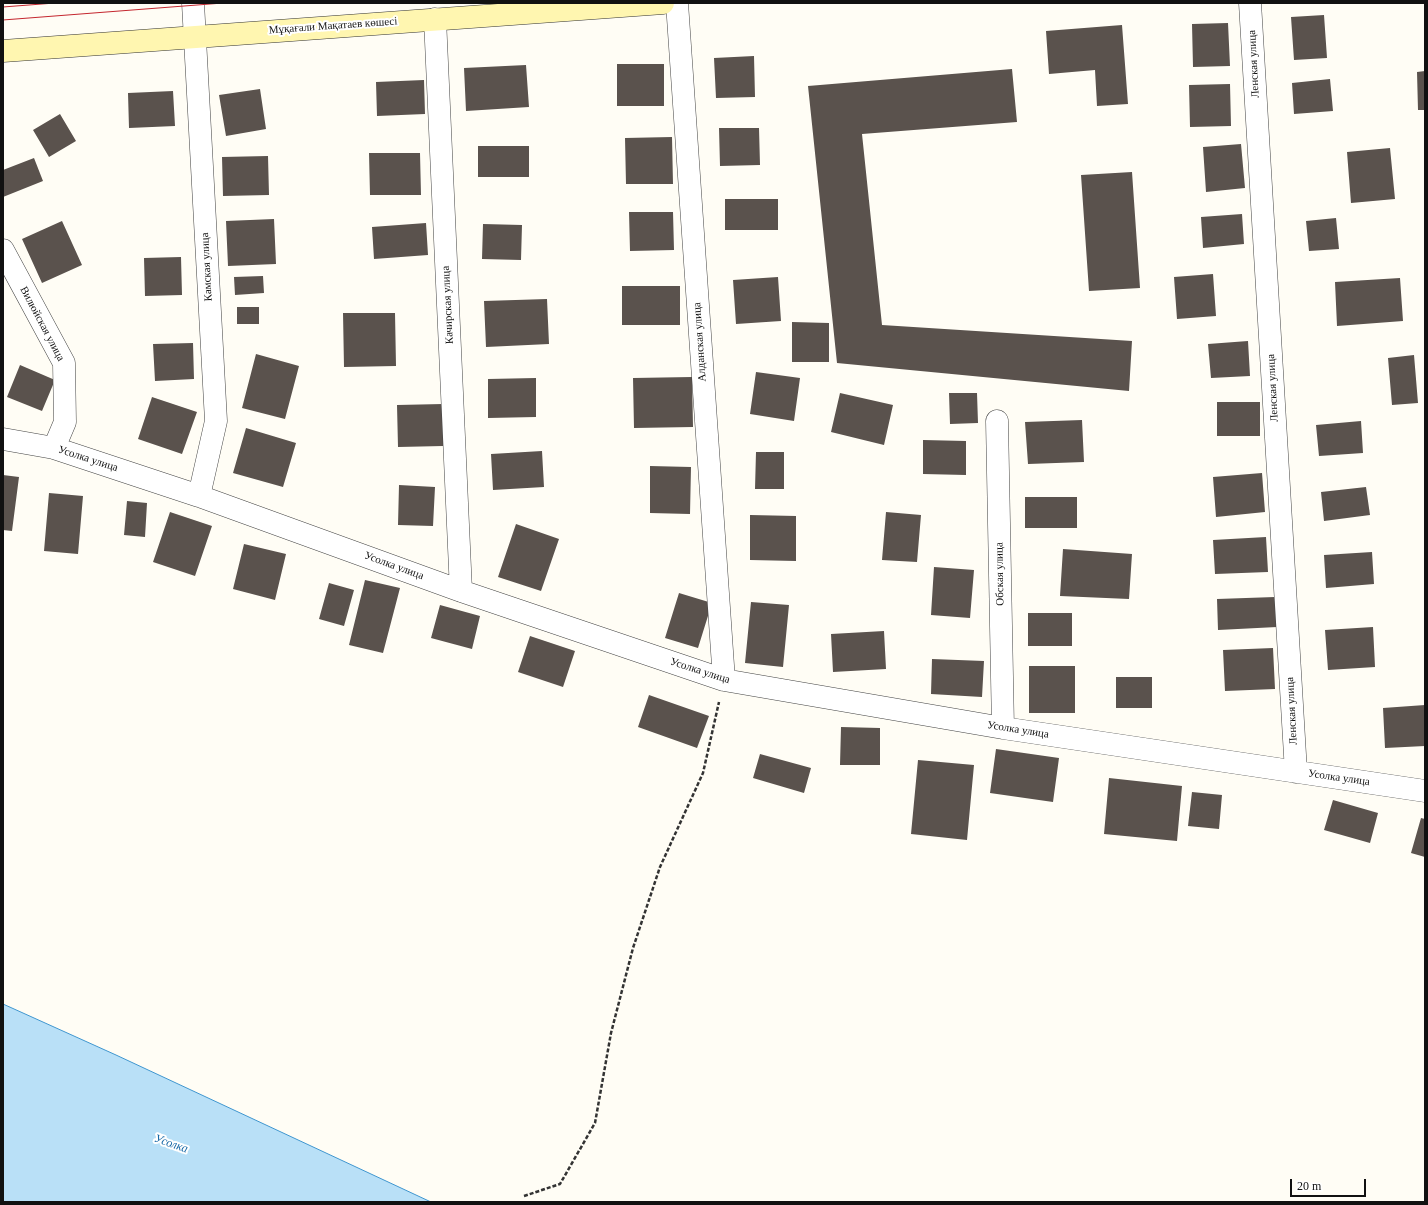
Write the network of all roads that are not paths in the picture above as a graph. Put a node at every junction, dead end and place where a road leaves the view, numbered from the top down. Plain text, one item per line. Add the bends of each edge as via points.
1 (193, 3) edge
2 (663, 3) edge
3 (677, 3) edge
4 (1250, 3) edge
5 (586, 6) edge
6 (435, 19) junction
7 (194, 36) junction
8 (3, 51) edge
9 (3, 250) edge
10 (997, 421) dead end
11 (3, 439) edge
12 (54, 448) junction
13 (199, 496) junction
14 (461, 591) junction
15 (724, 680) junction
16 (1003, 728) junction
17 (1296, 772) junction
18 (1425, 791) edge

1 - 7 street
2 - 5 main road, Мұқағали Мақатаев көшесі
3 - 15 street, Алданская улица
4 - 17 street, Ленская улица
5 - 6 main road, Мұқағали Мақатаев көшесі
6 - 7 main road, Мұқағали Мақатаев көшесі
6 - 14 street, Качирская улица
7 - 8 main road, Мұқағали Мақатаев көшесі
7 - 13 street, Камская улица via 216,421
9 - 12 street, Вилюйская улица via 64,363 65,422
10 - 16 street, Обская улица
11 - 12 street, Усолка улица
12 - 13 street, Усолка улица
13 - 14 street, Усолка улица
14 - 15 street, Усолка улица
15 - 16 street, Усолка улица
16 - 17 street, Усолка улица
17 - 18 street, Усолка улица

